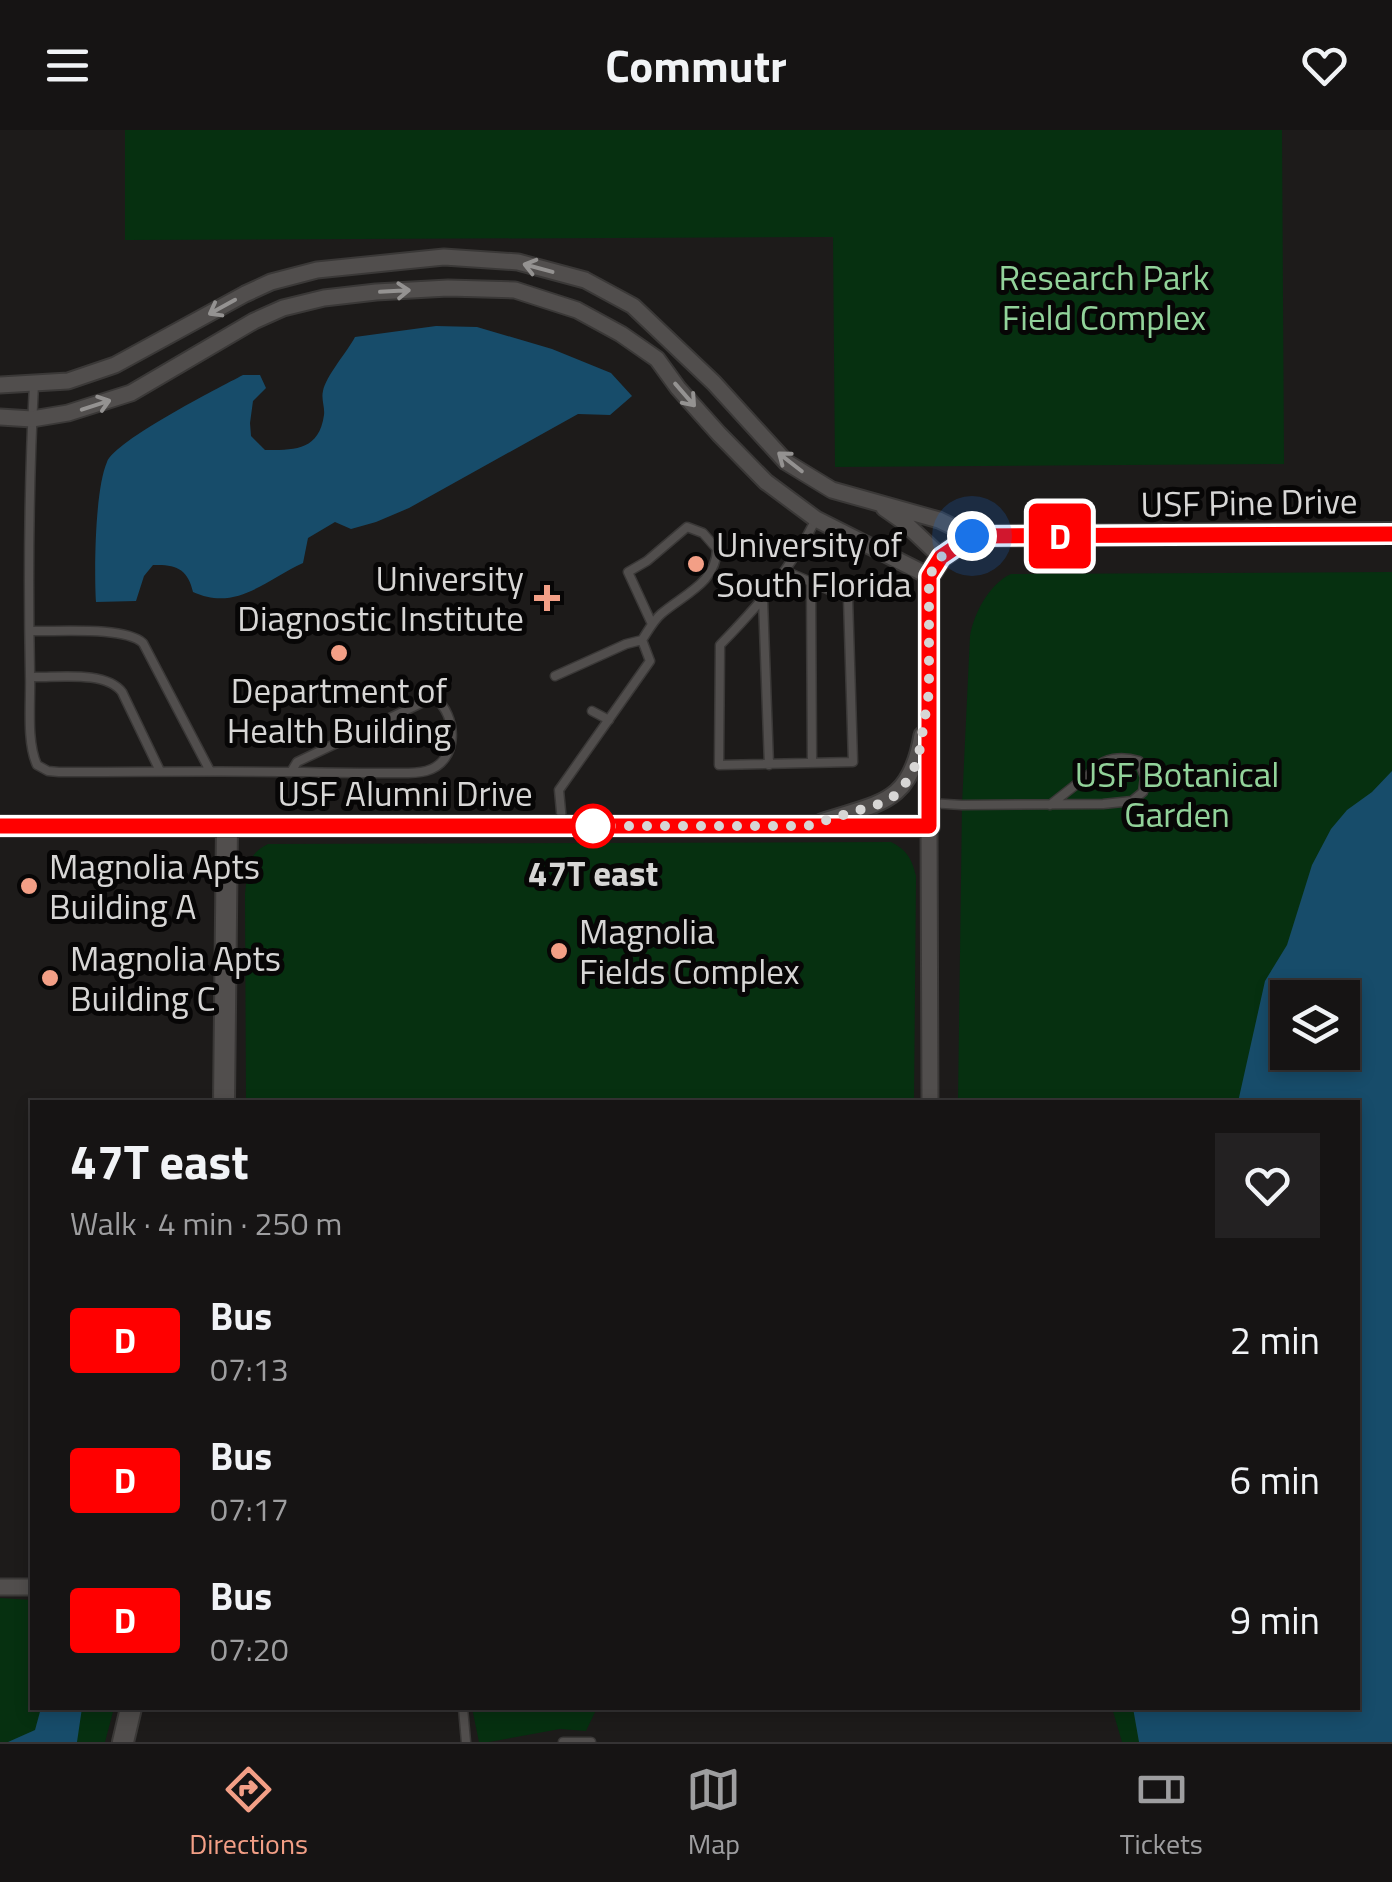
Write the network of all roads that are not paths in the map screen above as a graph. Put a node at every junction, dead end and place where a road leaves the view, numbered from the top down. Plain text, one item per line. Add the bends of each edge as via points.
1 (444, 257) junction
2 (448, 288) junction
3 (0, 384) edge
4 (34, 384) junction
5 (0, 417) edge
6 (32, 419) junction
7 (31, 486) junction
8 (45, 486) dead end
9 (832, 490) junction
10 (877, 502) junction
11 (816, 519) junction
12 (1392, 534) edge
13 (972, 536) junction
14 (941, 557) junction
15 (784, 571) junction
16 (929, 576) junction
17 (810, 584) junction
18 (30, 593) junction
19 (45, 593) dead end
20 (763, 600) junction
21 (652, 624) junction
22 (30, 631) junction
23 (642, 640) junction
24 (555, 676) dead end
25 (30, 678) junction
26 (929, 692) junction
27 (592, 711) dead end
28 (608, 720) junction
29 (812, 763) junction
30 (769, 765) junction
31 (210, 771) junction
32 (160, 772) junction
33 (291, 772) junction
34 (928, 802) junction
35 (1050, 805) junction
36 (0, 826) edge
37 (227, 826) junction
38 (562, 826) junction
39 (807, 826) junction
40 (929, 826) junction
41 (224, 1100) edge
42 (930, 1100) edge
43 (0, 1587) edge
44 (30, 1587) edge
45 (131, 1710) edge
46 (463, 1710) edge
47 (124, 1742) edge
48 (466, 1742) edge
49 (563, 1742) edge
50 (591, 1742) edge

1 - 2 street
1 -> 4 street via 316,270 270,282 116,365
9 -> 1 street via 786,462 633,306 585,280 518,262
6 -> 2 street via 132,393 283,308
2 -> 11 street via 516,290 577,310 621,334 657,359 766,482
3 - 4 street
4 - 6 lane
5 - 6 street
6 - 7 lane
7 - 8 lane
7 - 18 lane
9 - 10 street
9 - 11 street
10 - 13 street
10 - 14 street
11 - 15 lane
11 - 16 street
12 - 13 street, USF Pine Drive
13 - 14 street
14 - 16 street
15 - 17 lane
15 - 20 lane
16 - 26 street
17 - 29 lane
17 - 29 lane via 848,598 854,762
18 - 19 lane
18 - 22 lane
20 - 30 lane
20 - 30 lane via 720,645 719,765
21 - 21 lane via 701,585 717,560 717,549 703,534 686,527 628,572
21 - 23 lane
22 - 25 lane
22 - 31 lane via 137,638
23 - 24 lane
23 - 28 lane via 650,662
25 - 32 lane via 116,684
25 - 32 lane via 37,765 59,772
26 - 34 street
26 - 39 street via 918,760 894,796
27 - 28 lane
28 - 38 lane via 560,790
29 - 30 lane
31 - 32 lane
31 - 33 lane
33 - 33 lane via 425,772 448,754 448,713 434,697 297,762
34 - 35 lane
34 - 40 street
35 - 35 lane via 1097,765 1139,761 1143,792 1132,801
36 - 37 street, USF Alumni Drive
37 - 38 street, USF Alumni Drive
37 - 41 street
38 - 39 street, USF Alumni Drive
39 - 40 street, USF Alumni Drive
40 - 42 street
43 - 44 street
45 - 47 street
46 - 48 lane
49 - 50 lane

